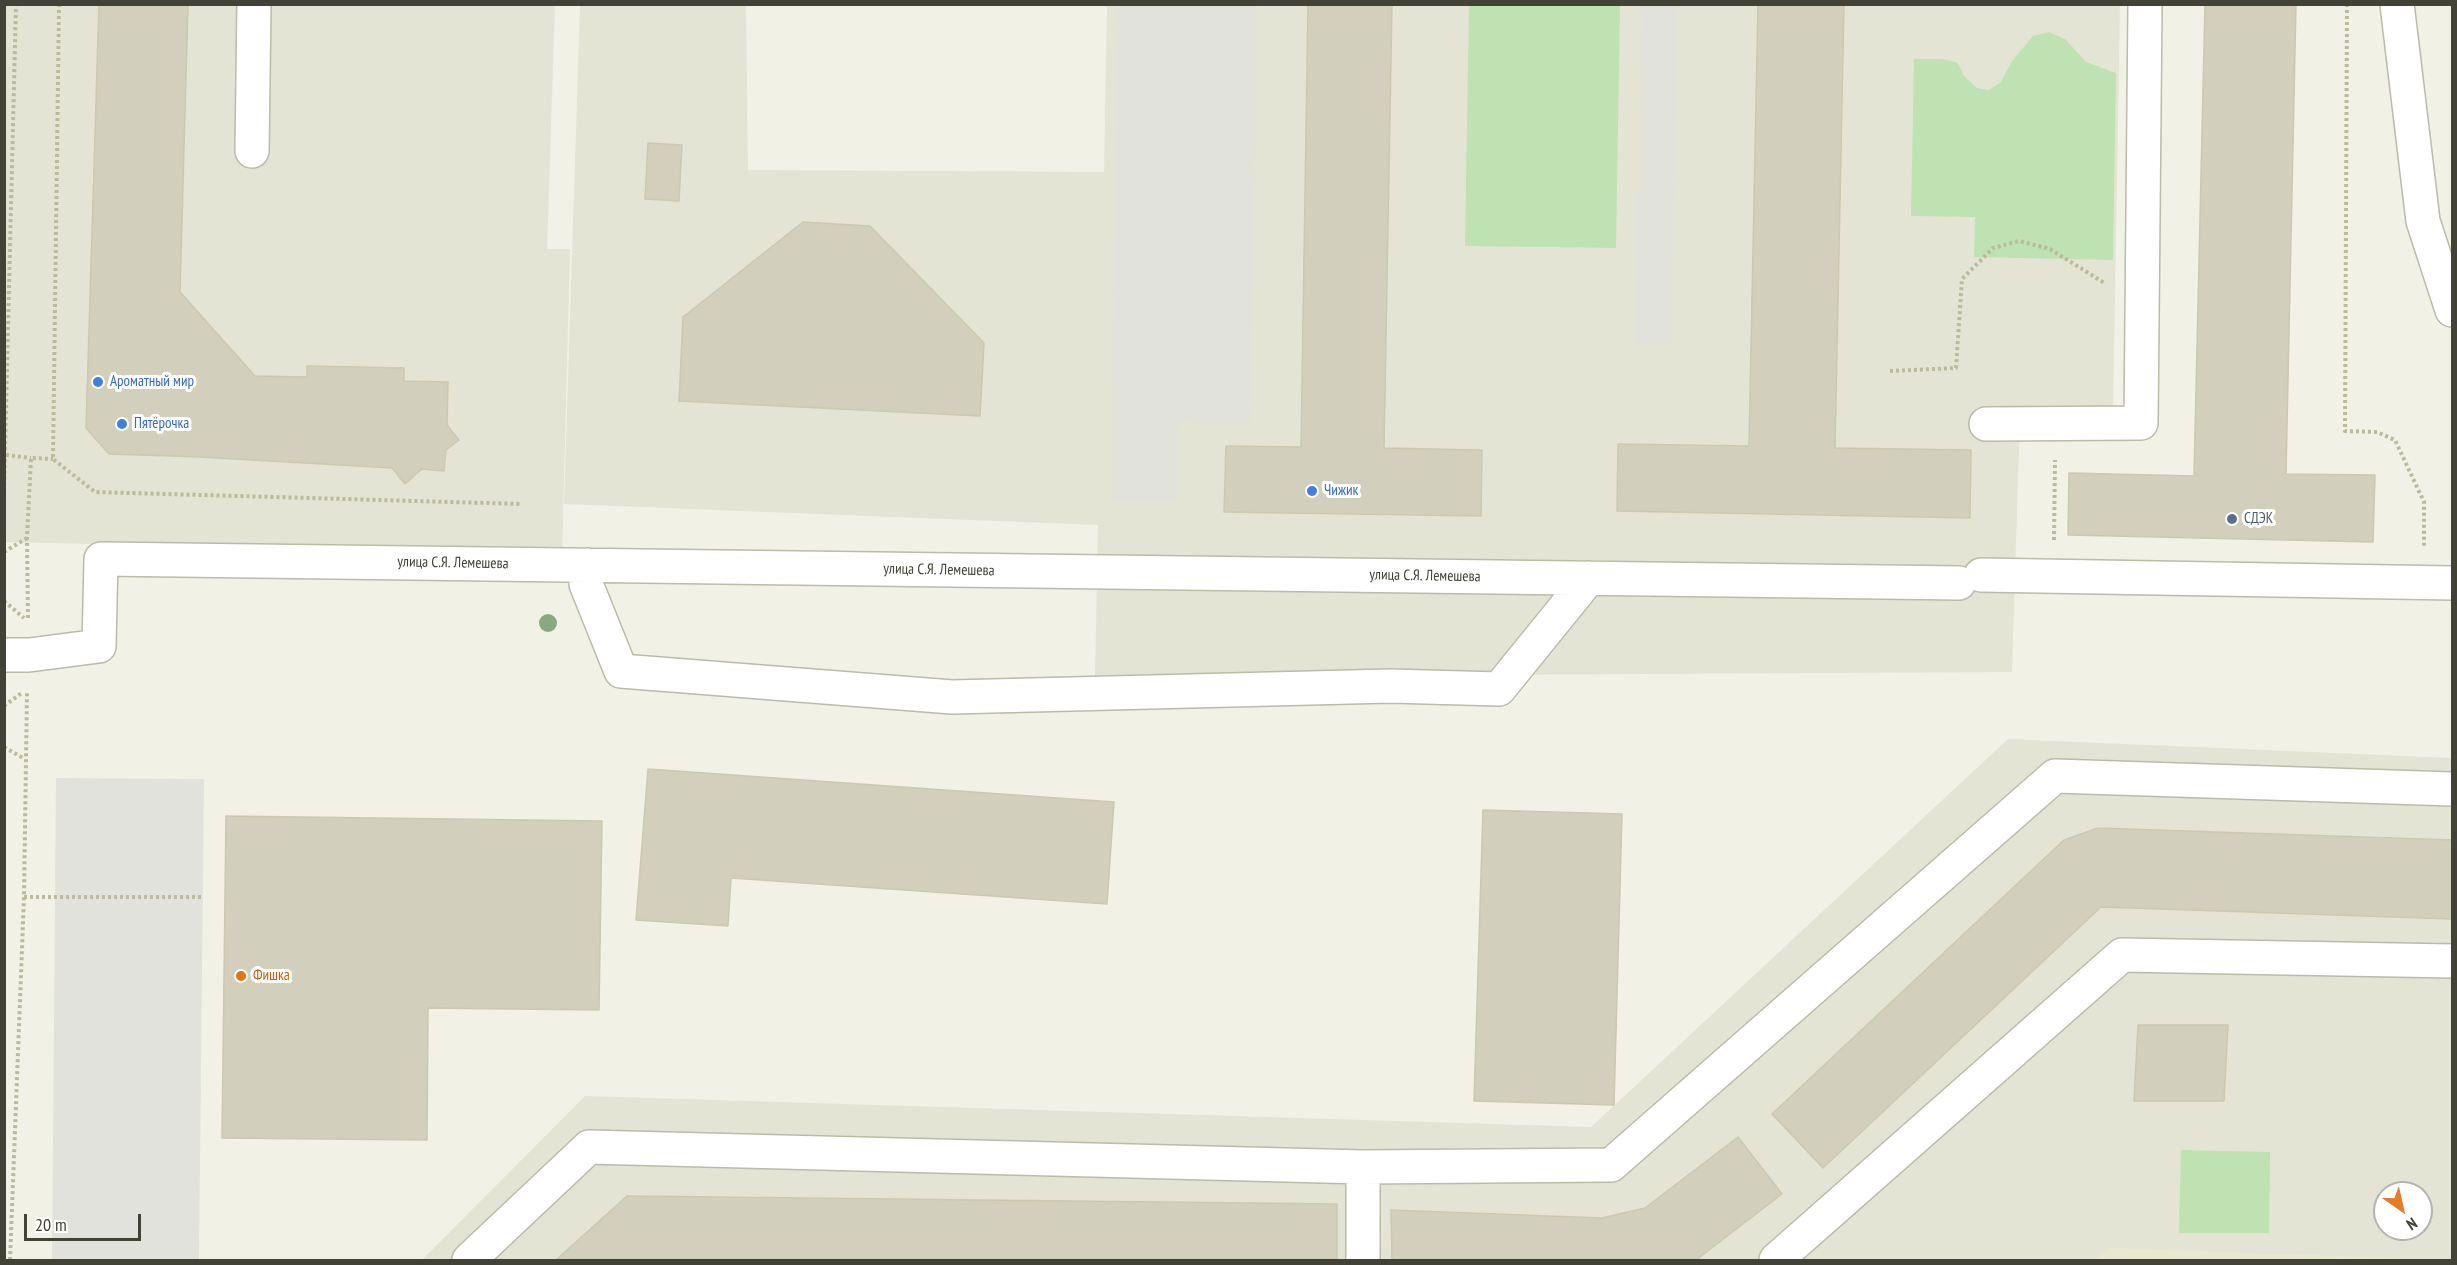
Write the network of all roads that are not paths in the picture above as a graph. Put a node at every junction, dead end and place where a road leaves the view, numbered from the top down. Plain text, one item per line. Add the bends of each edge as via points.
1 (254, 4) edge
2 (2145, 4) edge
3 (2397, 4) edge
4 (252, 151) dead end
5 (2452, 309) edge
6 (1986, 424) dead end
7 (587, 565) junction
8 (1589, 578) junction
9 (2452, 584) edge
10 (4, 655) edge
11 (2452, 789) edge
12 (2452, 961) edge
13 (1364, 1167) junction
14 (469, 1260) edge
15 (1363, 1260) edge
16 (1776, 1260) edge

1 - 4 street
2 - 6 street via 2141,423
3 - 5 street via 2423,221
7 - 8 street, улица С.Я. Лемешева
7 - 8 street via 586,584 621,671 952,697 1390,686 1499,689
7 - 10 street, улица С.Я. Лемешева via 101,559 99,646
8 - 9 street, улица С.Я. Лемешева
11 - 13 street via 2055,776 1611,1165
12 - 16 street via 2122,955
13 - 14 street via 589,1147
13 - 15 street

